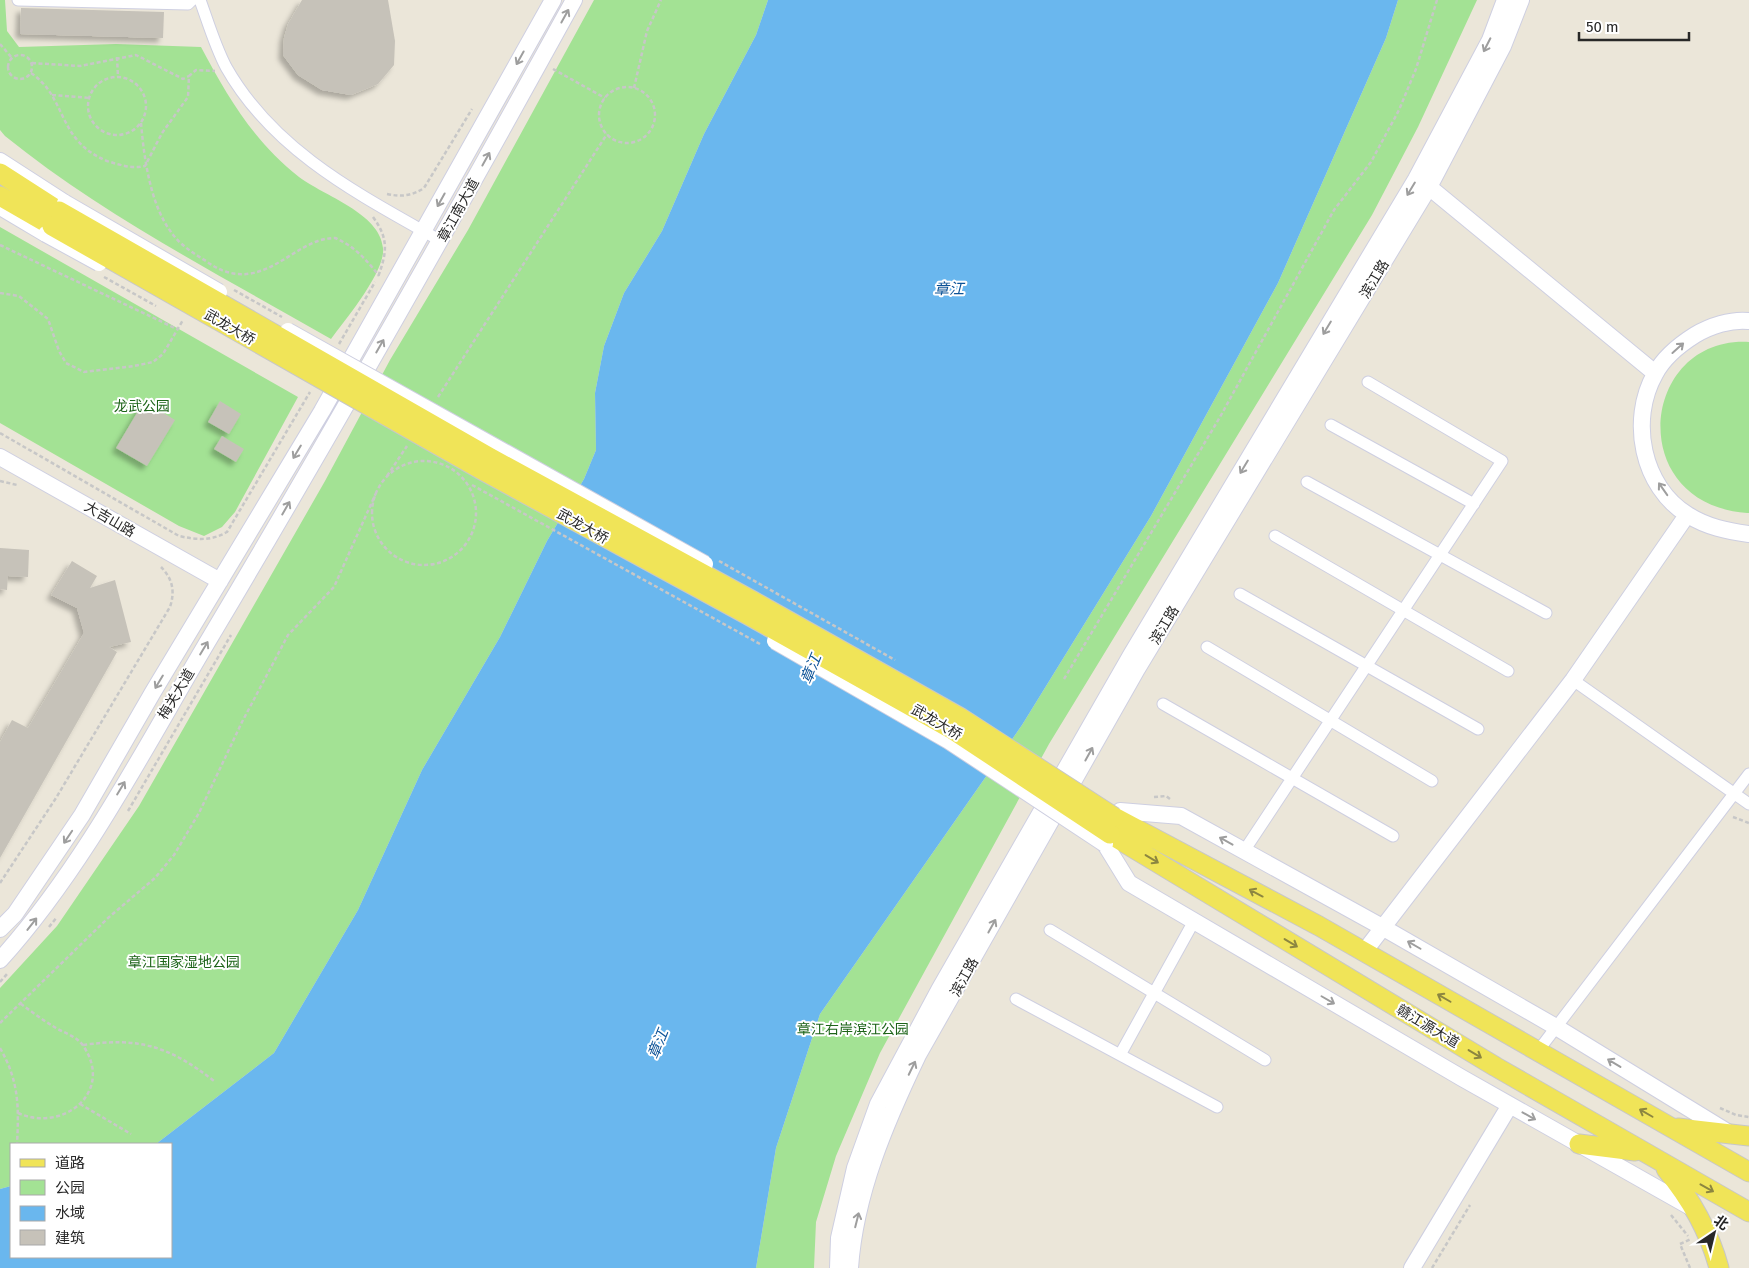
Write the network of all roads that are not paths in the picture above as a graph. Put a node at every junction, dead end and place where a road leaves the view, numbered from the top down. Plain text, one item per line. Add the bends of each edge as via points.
1 (18, 0) edge
2 (192, 0) edge
3 (200, 0) edge
4 (553, 0) edge
5 (574, 0) edge
6 (1505, 0) edge
7 (1521, 0) edge
8 (0, 161) edge
9 (0, 173) edge
10 (1429, 186) junction
11 (0, 196) edge
12 (0, 206) edge
13 (55, 218) junction
14 (424, 231) junction
15 (441, 241) junction
16 (1749, 321) edge
17 (1655, 373) junction
18 (1368, 382) dead end
19 (322, 411) joint
20 (338, 418) joint
21 (1331, 425) dead end
22 (0, 457) edge
23 (1307, 482) dead end
24 (1474, 504) junction
25 (1687, 515) junction
26 (1749, 534) edge
27 (1275, 536) dead end
28 (1440, 555) junction
29 (220, 581) junction
30 (1240, 594) dead end
31 (1403, 610) junction
32 (1546, 613) dead end
33 (1207, 647) dead end
34 (1367, 666) junction
35 (1508, 671) dead end
36 (1574, 680) junction
37 (1163, 704) dead end
38 (1331, 720) junction
39 (1478, 729) dead end
40 (1749, 774) edge
41 (1292, 778) junction
42 (1432, 781) dead end
43 (1734, 794) junction
44 (1749, 804) edge
45 (1112, 826) junction
46 (1394, 836) dead end
47 (1244, 851) junction
48 (1194, 921) junction
49 (1382, 927) junction
50 (0, 929) edge
51 (1050, 930) dead end
52 (1364, 952) junction
53 (0, 960) edge
54 (1155, 992) junction
55 (1016, 999) dead end
56 (1556, 1027) junction
57 (1538, 1052) junction
58 (1121, 1053) junction
59 (1265, 1060) dead end
60 (1510, 1105) junction
61 (1217, 1107) dead end
62 (1671, 1127) junction
63 (1740, 1135) edge
64 (1579, 1144) junction
65 (1651, 1156) junction
66 (1749, 1172) edge
67 (1694, 1209) junction
68 (1749, 1212) edge
69 (838, 1268) edge
70 (850, 1268) edge
71 (1412, 1268) edge
72 (1720, 1268) edge

1 - 2 street via 188,4
3 - 14 street via 226,67 264,121 290,145 354,192
4 -> 14 main road, 章江南大道
15 -> 5 main road, 章江南大道
6 -> 69 main road, 滨江路 via 1490,40 1416,179 1131,655 939,990 878,1104 855,1168 839,1238
7 - 10 main road, 滨江路 via 1503,46
8 - 13 main road
9 - 13 main road
10 - 17 main road
70 -> 10 main road, 滨江路 via 852,1238 869,1173 892,1110 918,1055 1137,669
11 - 13 main road
12 - 13 main road
13 - 45 main road, bridge via 949,741
13 - 45 main road, 武龙大桥, bridge via 961,718
14 - 15 street
14 - 19 main road, 章江南大道
20 -> 15 main road, 章江南大道
17 -> 16 main road via 1677,346 1707,328
25 -> 17 main road via 1664,493 1646,458 1641,435 1643,403
18 - 24 street via 1502,461
19 -> 29 main road, 梅关大道
53 -> 20 main road, 梅关大道 via 33,923 94,832
21 - 24 street
22 - 29 main road, 大吉山路
23 - 28 street
24 - 28 street
25 - 26 main road via 1716,529
25 - 36 main road
27 - 31 street
28 - 31 street
28 - 32 street
29 -> 50 main road, 梅关大道 via 82,815 15,914
30 - 34 street
31 - 34 street
31 - 35 street
33 - 38 street
34 - 38 street
34 - 39 street
36 - 43 street
36 - 49 main road
37 - 41 street
38 - 41 street
38 - 42 street
40 - 43 street
41 - 46 street
41 - 47 street
43 - 44 street
43 - 56 street
47 -> 45 main road via 1181,816
45 - 48 main road via 1129,883
52 -> 45 main road
45 -> 65 main road, 赣江源大道 via 1496,1067
47 - 49 main road
48 - 54 street
48 -> 60 main road
49 - 52 main road
56 -> 49 main road
51 - 54 street
57 -> 52 main road
54 - 58 street
54 - 59 street
55 - 58 street
56 - 57 street
63 -> 56 main road
62 -> 57 main road
58 - 61 street
60 -> 64 main road
60 - 71 main road
62 - 63 main road
62 - 66 main road
64 - 65 main road
64 - 67 main road
65 - 67 main road
65 -> 68 main road, 赣江源大道
67 - 72 main road

